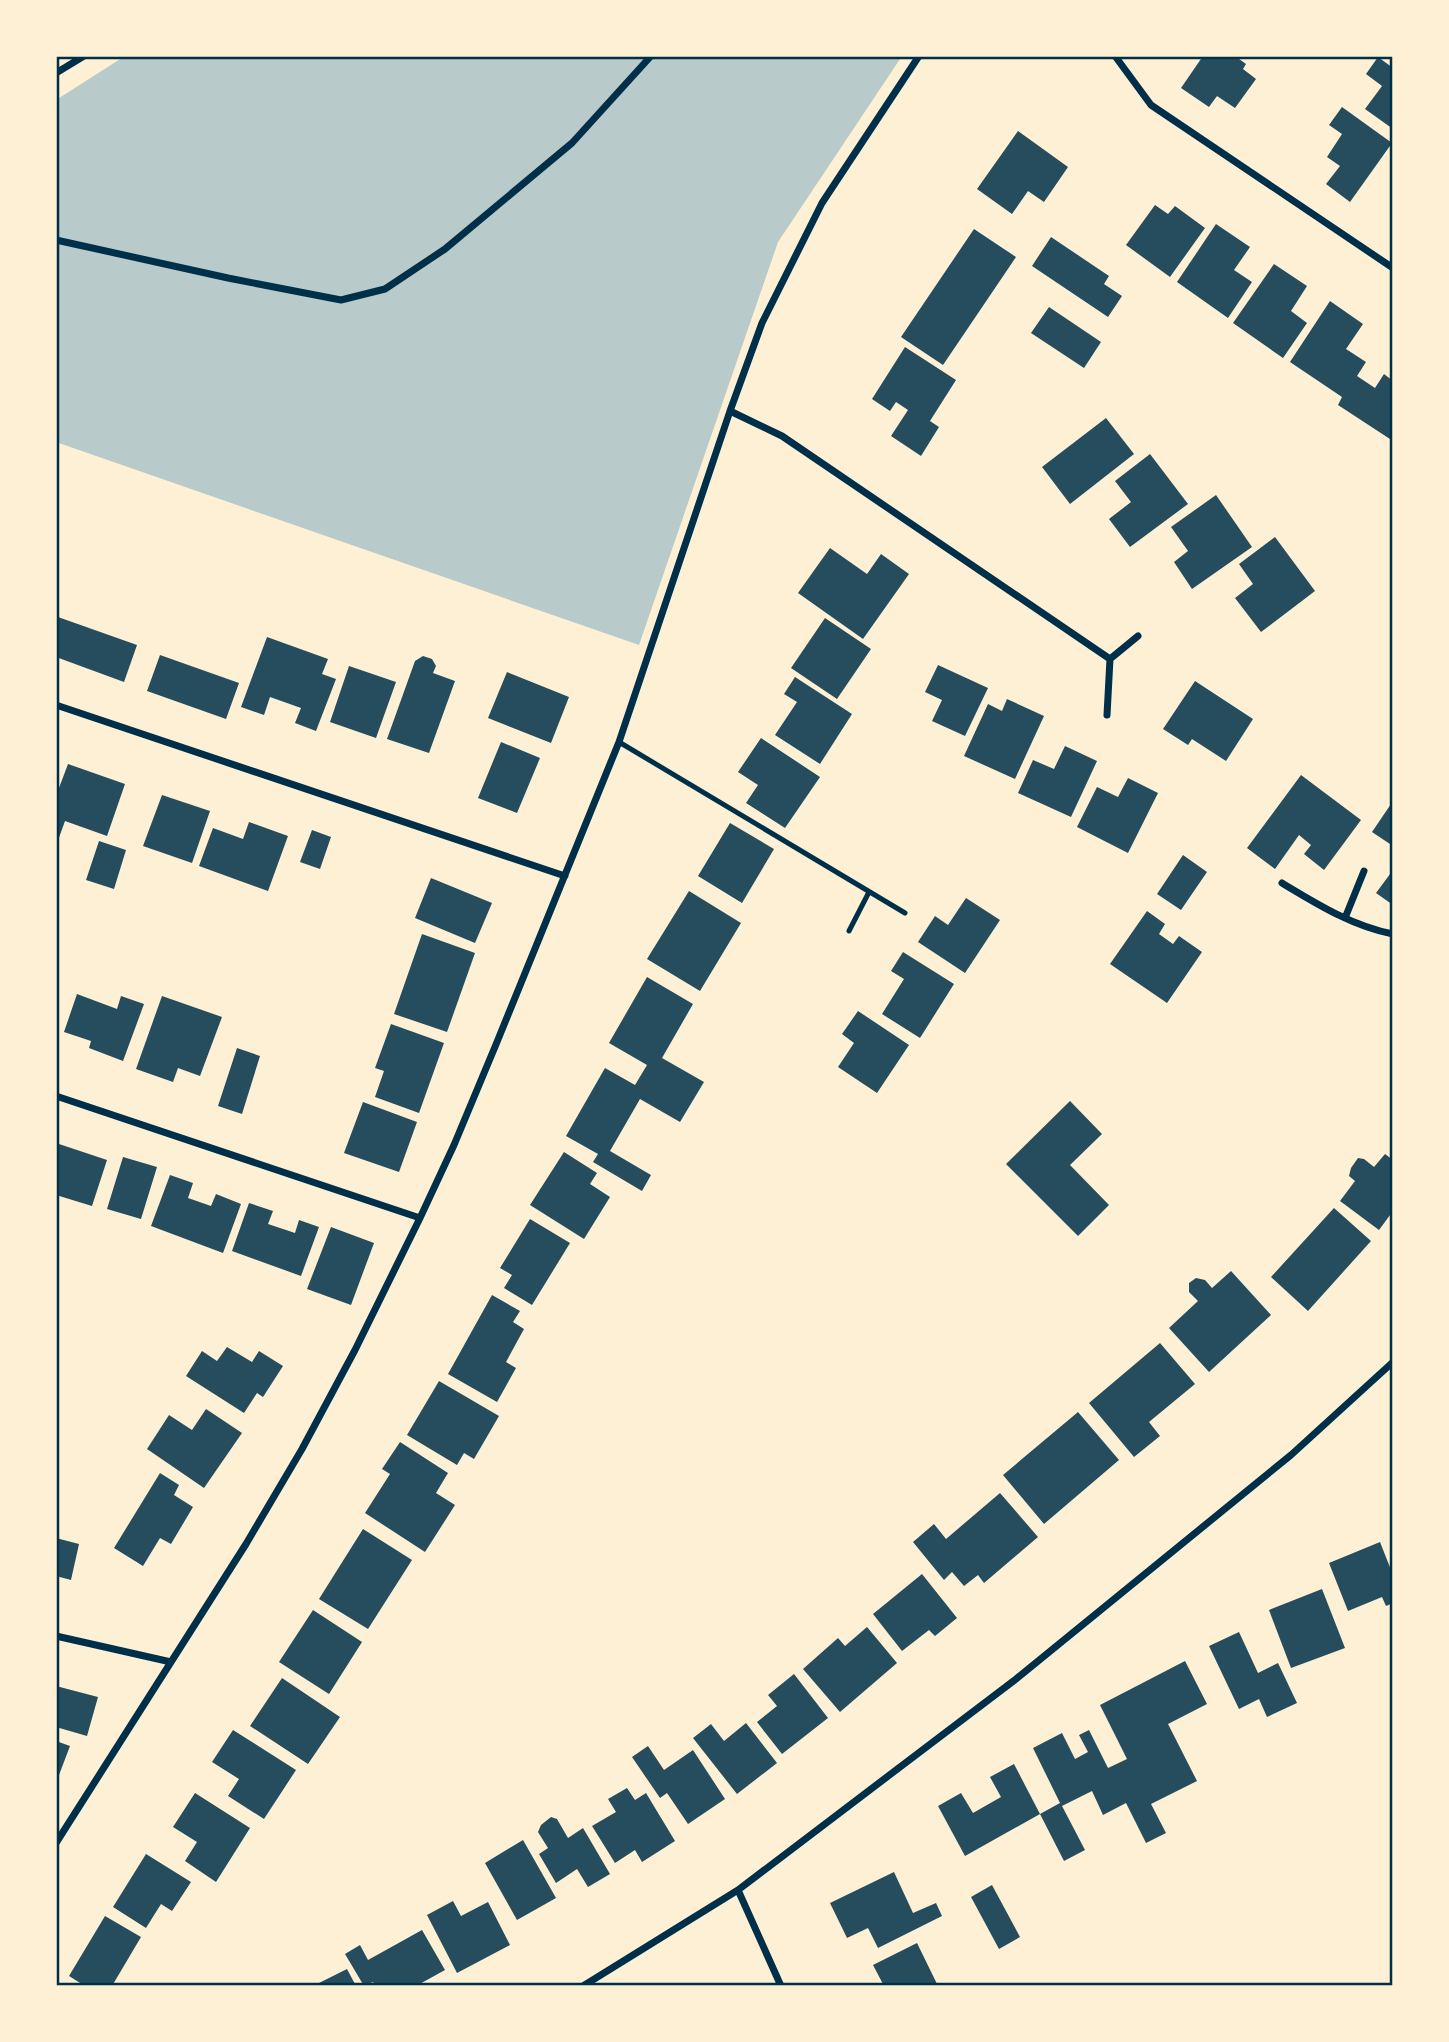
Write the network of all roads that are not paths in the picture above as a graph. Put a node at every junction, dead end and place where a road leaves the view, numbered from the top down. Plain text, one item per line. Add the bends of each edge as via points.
1 (84, 56) edge
2 (651, 56) edge
3 (919, 56) edge
4 (1115, 56) edge
5 (56, 73) edge
6 (56, 240) edge
7 (1392, 264) edge
8 (730, 411) junction
9 (1138, 636) dead end
10 (1110, 659) junction
11 (56, 705) edge
12 (1107, 715) dead end
13 (619, 743) junction
14 (1364, 871) dead end
15 (565, 877) junction
16 (1282, 883) dead end
17 (869, 892) junction
18 (905, 913) dead end
19 (1345, 918) junction
20 (849, 931) dead end
21 (1393, 934) edge
22 (56, 1096) edge
23 (420, 1218) junction
24 (1393, 1362) edge
25 (56, 1636) edge
26 (171, 1662) junction
27 (56, 1843) edge
28 (738, 1890) junction
29 (583, 1986) edge
30 (781, 1986) edge

1 - 5 street
2 - 6 street via 572,143 445,249 385,289 341,300
3 - 8 street via 822,203 762,323
4 - 7 street via 1152,105
8 - 10 street via 782,436
8 - 13 street
9 - 10 street
10 - 12 street
11 - 15 street
13 - 15 street
13 - 17 lane
14 - 19 street
15 - 23 street
16 - 19 street
17 - 18 lane
17 - 20 lane
19 - 21 street
22 - 23 street
23 - 26 street via 302,1449
24 - 28 street via 1291,1455 1016,1679
25 - 26 street
26 - 27 street
28 - 29 street
28 - 30 street

